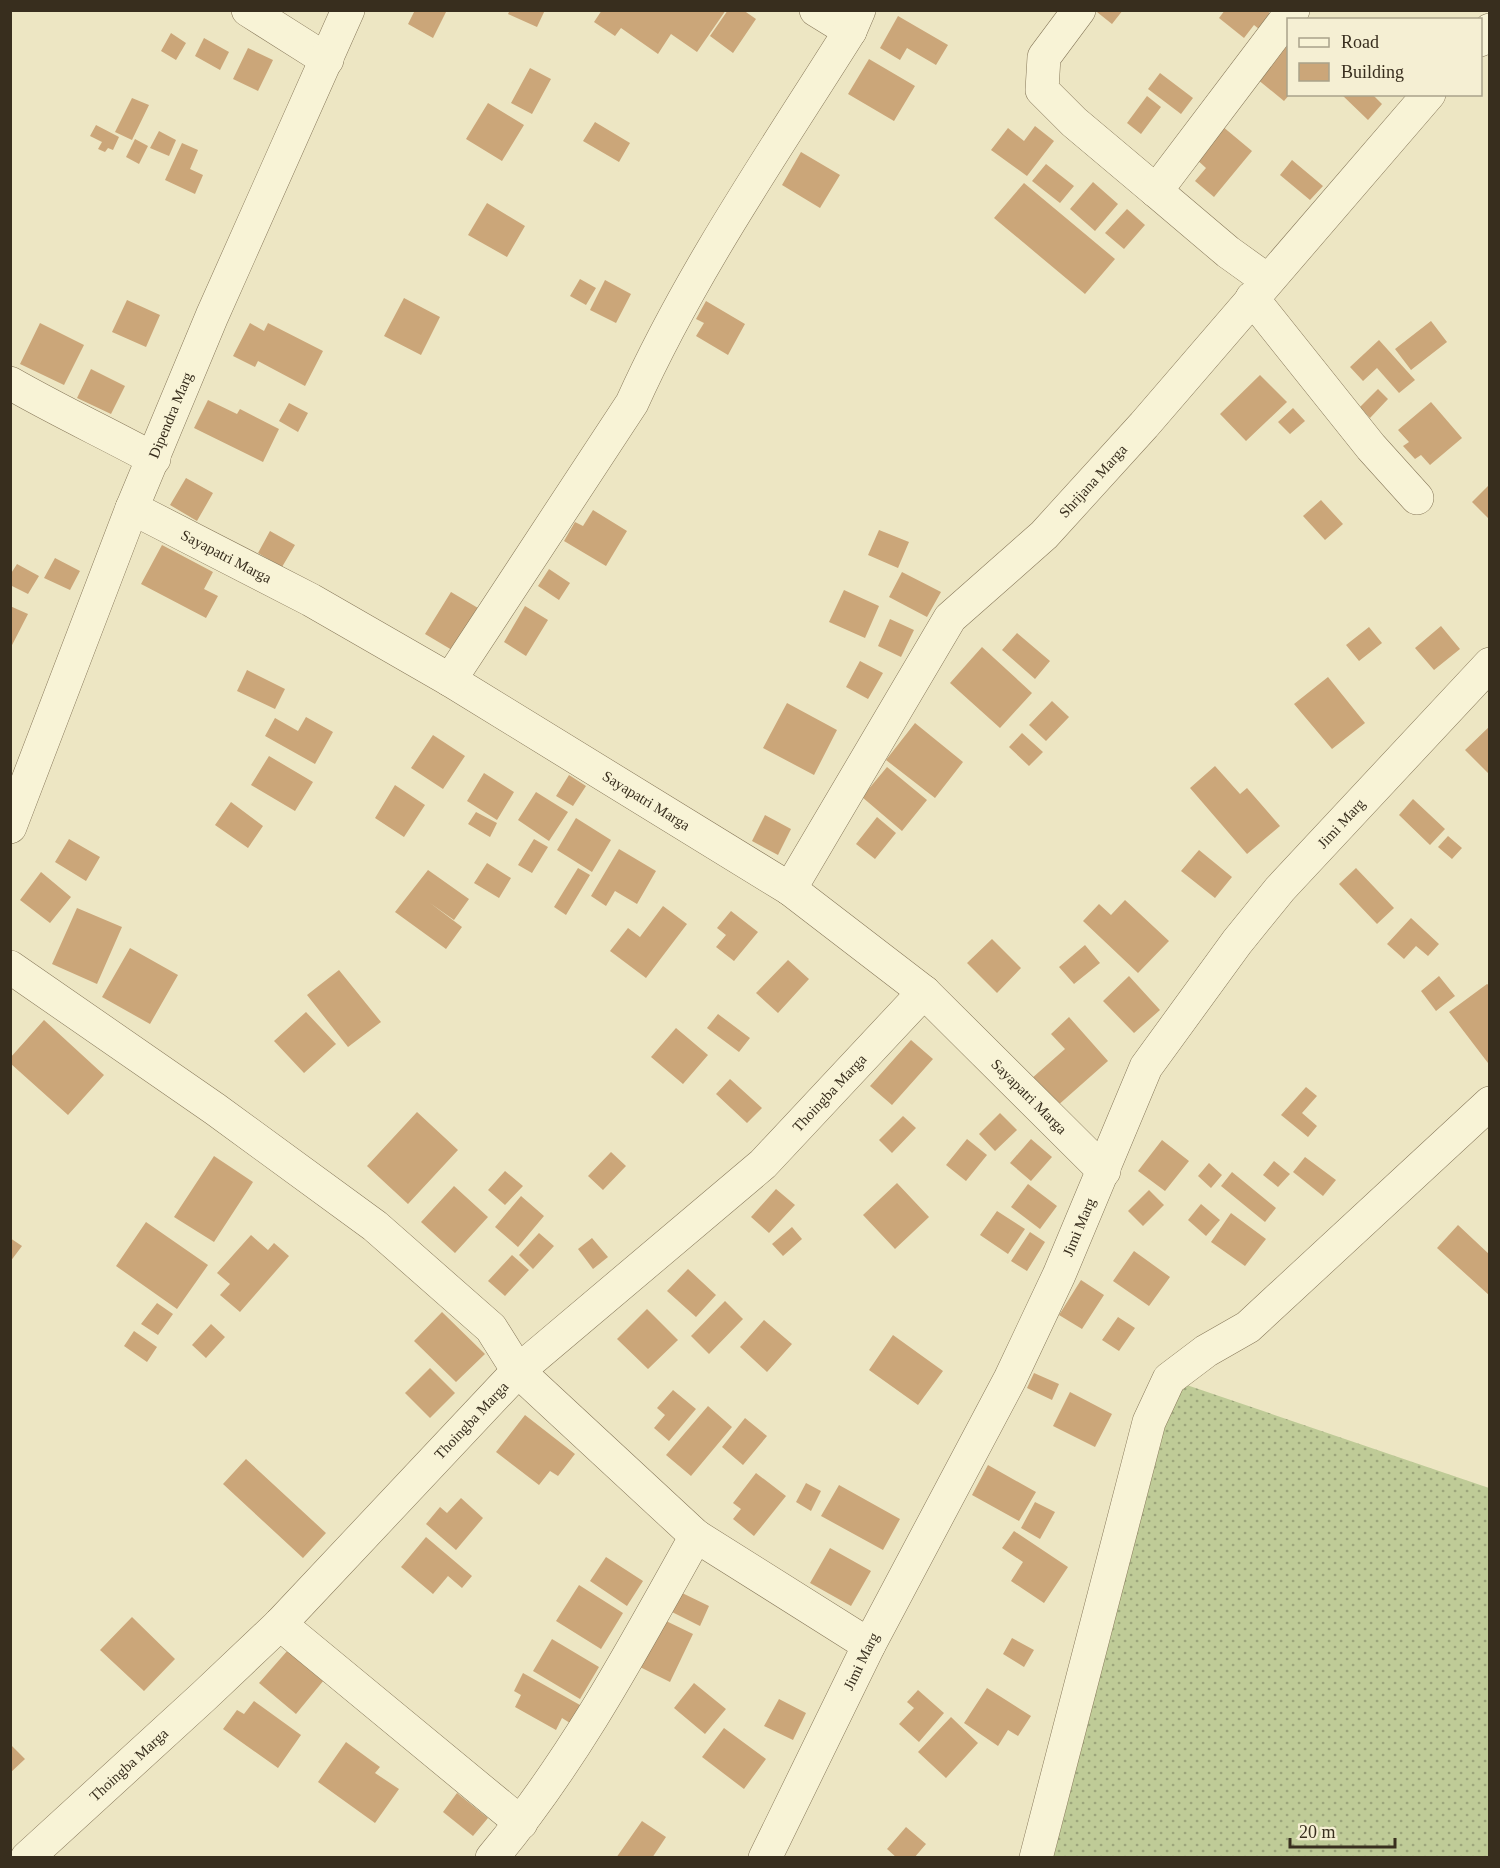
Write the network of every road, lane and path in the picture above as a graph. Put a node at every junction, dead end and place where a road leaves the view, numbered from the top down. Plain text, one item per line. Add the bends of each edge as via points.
1 (248, 10) edge
2 (348, 10) edge
3 (816, 10) edge
4 (1079, 10) edge
5 (1293, 10) edge
6 (855, 21) edge
7 (327, 60) junction
8 (1427, 96) edge
9 (1156, 191) junction
10 (1260, 289) junction
11 (10, 383) edge
12 (154, 459) junction
13 (1417, 498) dead end
14 (132, 508) junction
15 (1490, 664) edge
16 (450, 680) junction
17 (10, 827) edge
18 (790, 889) junction
19 (11, 969) edge
20 (924, 992) junction
21 (1490, 1103) edge
22 (1104, 1171) junction
23 (518, 1371) junction
24 (696, 1536) junction
25 (280, 1624) junction
26 (869, 1645) junction
27 (521, 1823) junction
28 (27, 1857) edge
29 (492, 1857) edge
30 (765, 1857) edge
31 (1036, 1857) edge

1 - 7 street
2 - 7 street, Dipendra Marg
3 - 6 street
4 - 9 street via 1044,57 1042,90
5 - 9 street
6 - 16 street via 699,272 632,403
7 - 12 street, Dipendra Marg via 212,316
8 - 10 street, Shrijana Marga
9 - 10 street via 1228,252
10 - 13 street via 1371,447
10 - 18 street, Shrijana Marga via 1044,534 950,618
11 - 12 street
12 - 14 street, Dipendra Marg
14 - 16 street, Sayapatri Marga via 311,600
14 - 17 street, Dipendra Marg
15 - 22 street, Jimi Marg via 1280,889 1237,942 1146,1067
16 - 18 street, Sayapatri Marga
18 - 20 street, Sayapatri Marga
19 - 23 street via 215,1109 375,1226 491,1328
20 - 22 street, Sayapatri Marga
20 - 23 street, Thoingba Marga via 763,1164
21 - 31 street via 1248,1327 1206,1351 1169,1379 1149,1422
22 - 26 street, Jimi Marg via 1010,1380
23 - 24 street
23 - 25 street, Thoingba Marga
24 - 26 street
24 - 27 street via 604,1700
25 - 27 street
25 - 28 street, Thoingba Marga
26 - 30 street, Jimi Marg
27 - 29 street

